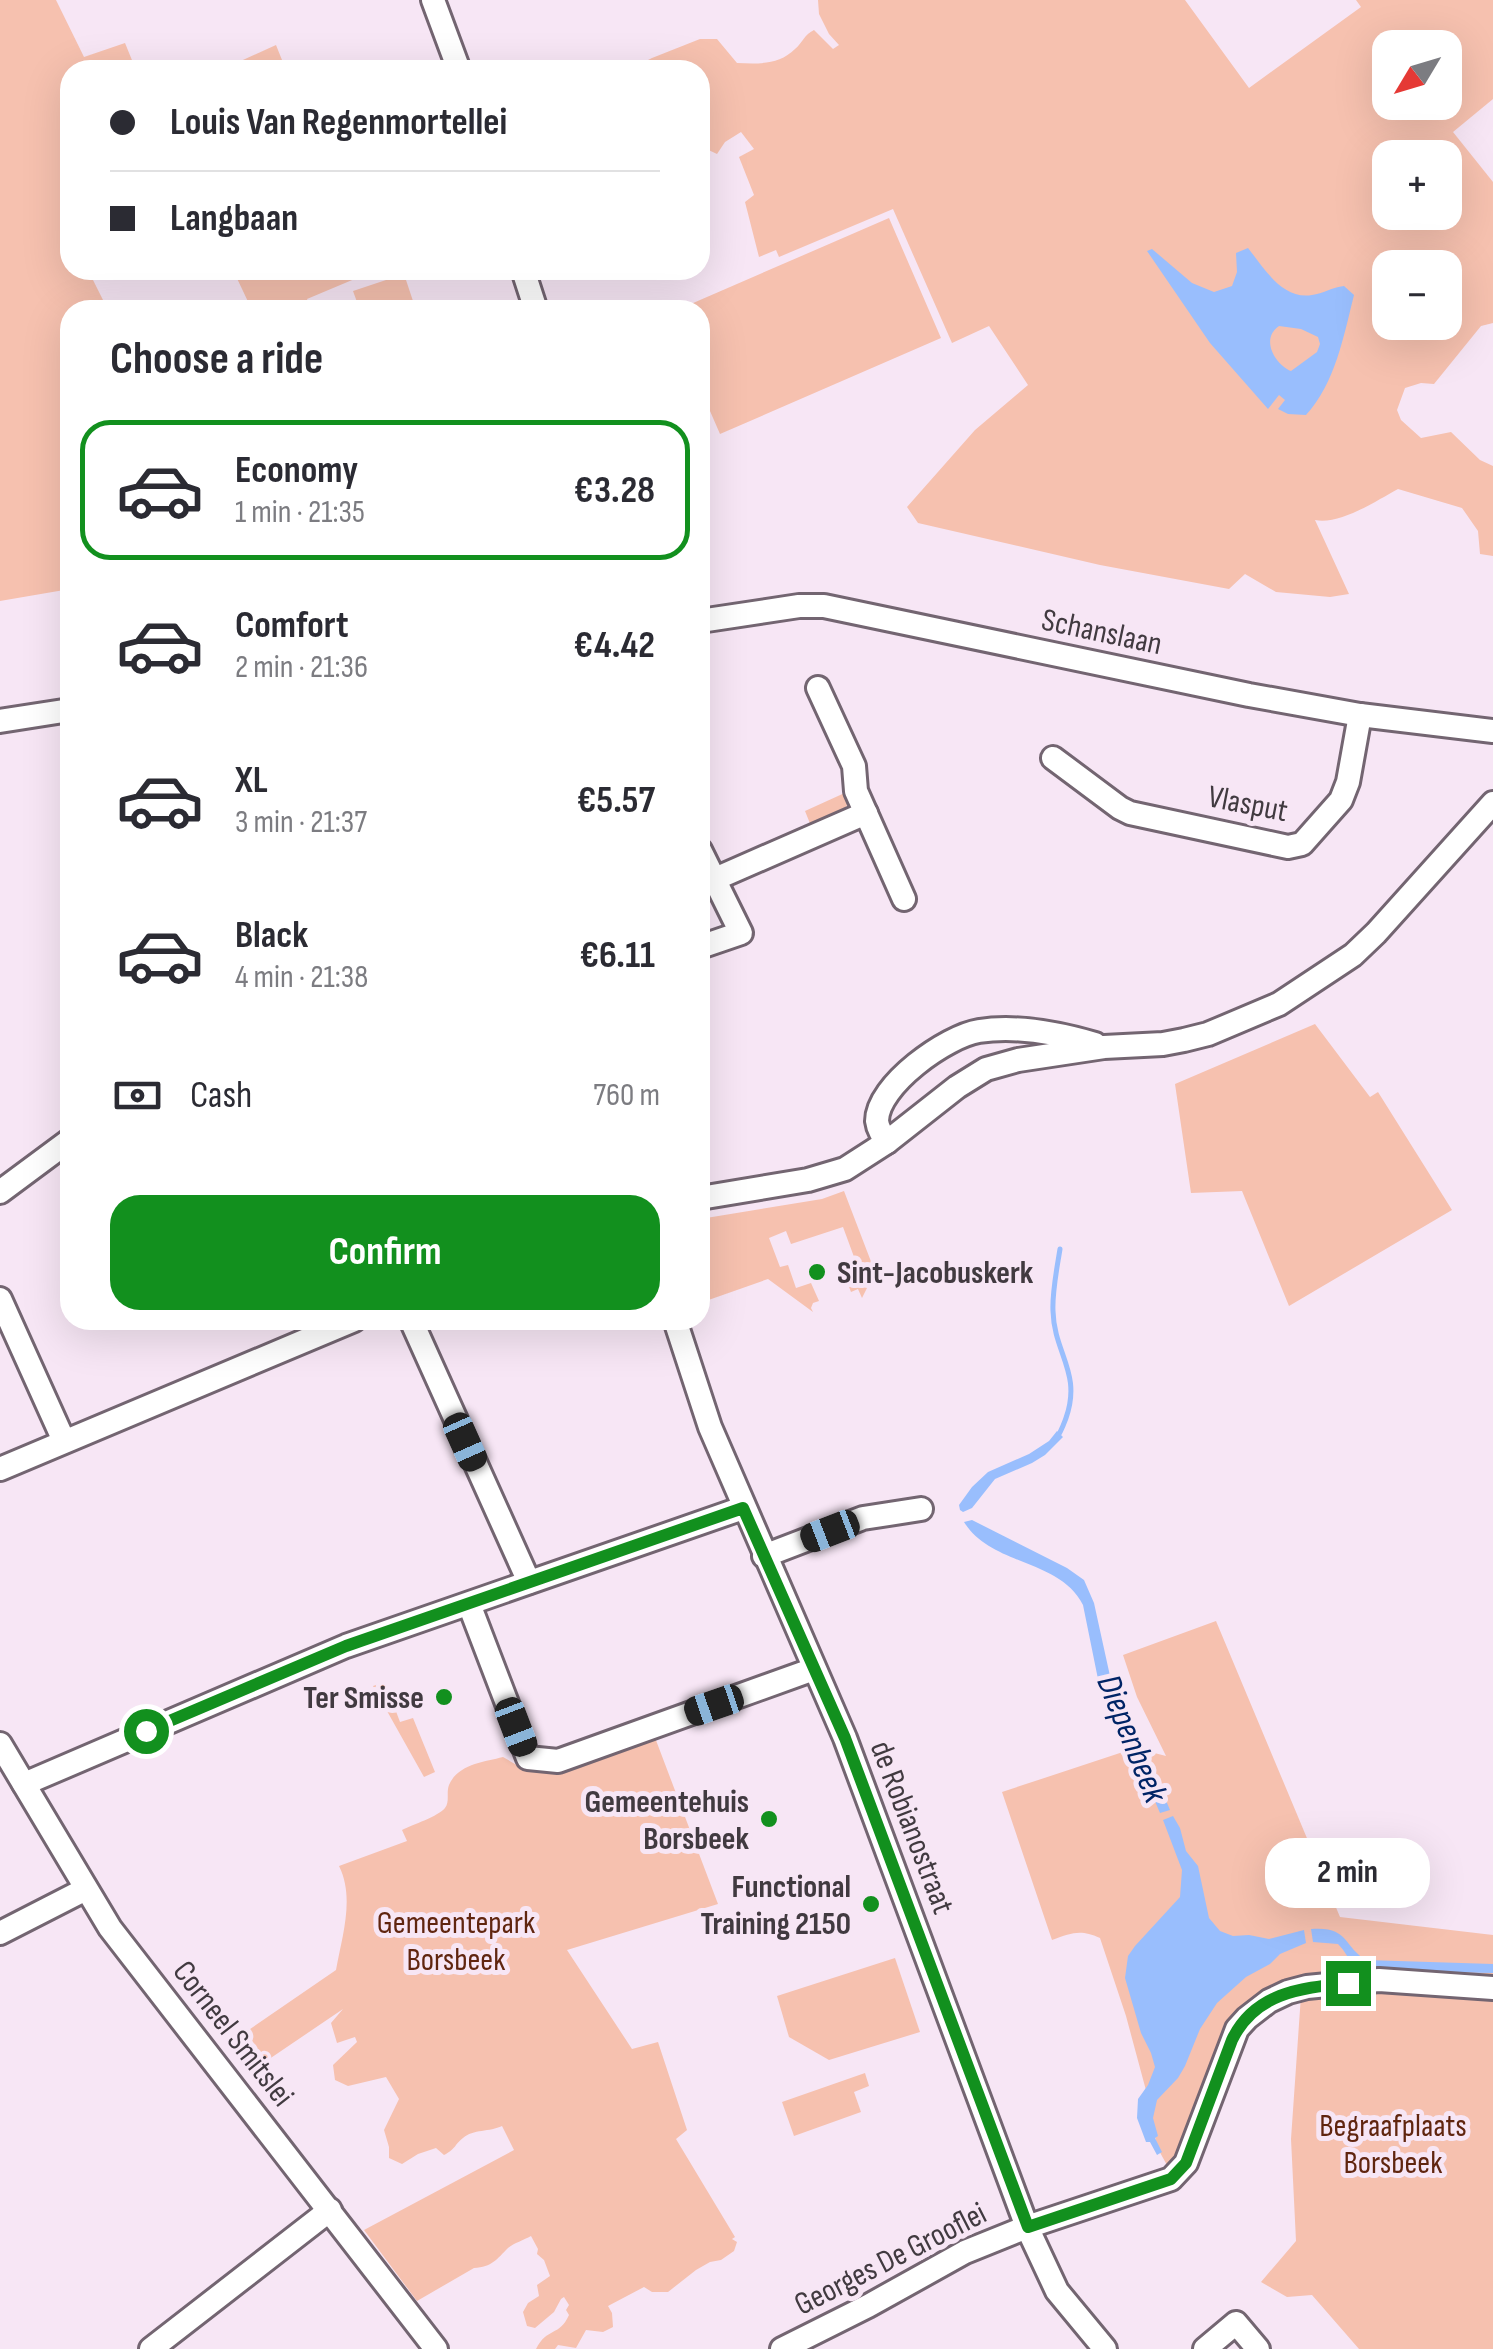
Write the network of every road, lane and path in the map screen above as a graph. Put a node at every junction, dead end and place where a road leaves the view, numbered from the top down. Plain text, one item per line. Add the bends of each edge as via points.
1 (434, 0) edge
2 (455, 60) edge
3 (710, 619) edge
4 (818, 688) dead end
5 (60, 711) edge
6 (1360, 715) junction
7 (0, 720) edge
8 (1493, 730) edge
9 (1053, 758) dead end
10 (1493, 802) edge
11 (866, 813) junction
12 (710, 870) edge
13 (715, 880) junction
14 (904, 899) dead end
15 (710, 944) edge
16 (1104, 1047) junction
17 (887, 1142) junction
18 (60, 1147) edge
19 (0, 1192) edge
20 (710, 1196) edge
21 (0, 1299) edge
22 (330, 1330) edge
23 (416, 1330) edge
24 (678, 1330) edge
25 (64, 1441) junction
26 (0, 1469) edge
27 (743, 1508) junction
28 (922, 1509) dead end
29 (764, 1556) junction
30 (529, 1582) junction
31 (469, 1604) junction
32 (814, 1669) junction
33 (0, 1744) edge
34 (24, 1784) junction
35 (86, 1888) junction
36 (0, 1933) edge
37 (1493, 1988) edge
38 (330, 2210) junction
39 (1028, 2227) junction
40 (812, 2342) edge
41 (151, 2349) edge
42 (436, 2349) edge
43 (782, 2349) edge
44 (1104, 2349) edge
45 (1205, 2349) edge
46 (1258, 2349) edge

1 - 2 street
3 - 6 street, Schanslaan via 824,606
4 - 11 street via 854,766
5 - 7 street
6 - 8 street, Schanslaan
6 - 9 street, Vlasput via 1341,800 1302,844 1288,847 1130,813
10 - 16 street via 1376,933 1315,982 1208,1034
11 - 13 street
11 - 14 street
12 - 13 street
13 - 15 street via 741,933
16 - 17 street via 986,1069
16 - 17 street via 1044,1032 972,1032 920,1060 892,1090 877,1120
17 - 20 street via 844,1169
18 - 19 street
21 - 25 street
22 - 25 street
23 - 30 street
24 - 27 street, de Robianostraat
25 - 26 street
27 - 29 street, de Robianostraat
27 - 30 street
28 - 29 street via 863,1518
29 - 32 street, de Robianostraat
30 - 31 street
31 - 32 street via 528,1758 558,1761
31 - 34 street via 346,1646
32 - 39 street, de Robianostraat
33 - 34 street, Corneel Smitslei
34 - 35 street, Corneel Smitslei
35 - 36 street
35 - 38 street, Corneel Smitslei via 110,1928
37 - 39 street, Georges De Grooflei via 1380,1980 1295,1989 1237,2029 1180,2171
38 - 41 street
38 - 42 street, Corneel Smitslei
39 - 40 street, Georges De Grooflei via 965,2252
39 - 44 street, de Robianostraat via 1058,2291
40 - 43 street, Georges De Grooflei
45 - 46 street via 1236,2323

